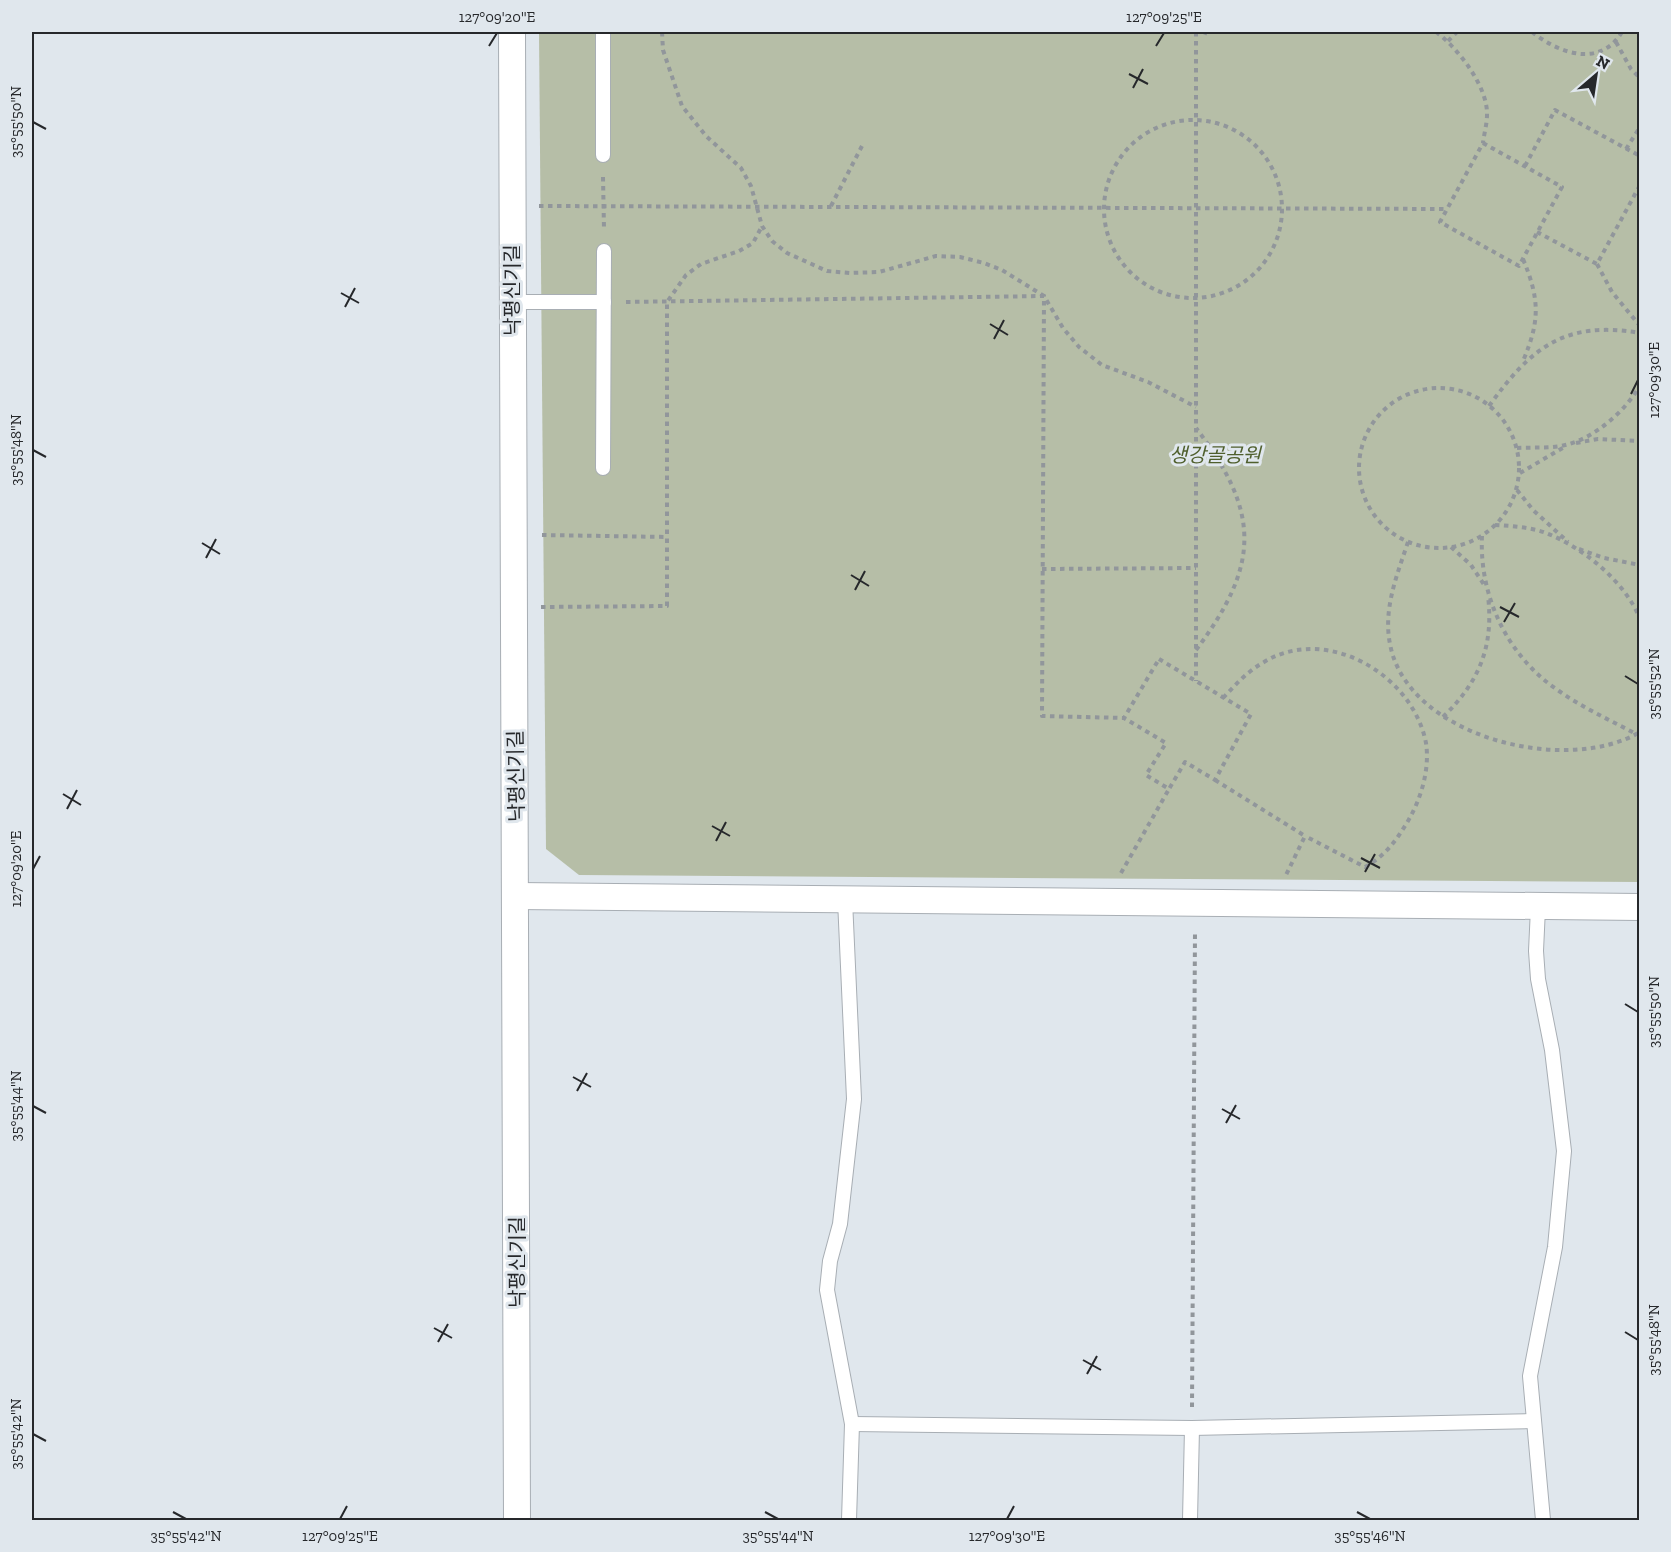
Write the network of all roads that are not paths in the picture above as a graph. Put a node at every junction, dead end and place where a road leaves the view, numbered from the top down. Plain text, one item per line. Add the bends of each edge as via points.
1 (512, 32) edge
2 (603, 32) edge
3 (603, 155) road end
4 (604, 251) road end
5 (511, 302) junction
6 (604, 302) junction
7 (603, 468) dead end
8 (517, 896) junction
9 (845, 900) junction
10 (1538, 908) junction
11 (1640, 908) edge
12 (1533, 1421) junction
13 (852, 1424) junction
14 (1192, 1428) junction
15 (517, 1521) edge
16 (849, 1521) edge
17 (1190, 1521) edge
18 (1543, 1521) edge

1 - 5 street, 낙평신기길
2 - 3 lane
4 - 6 lane
5 - 6 lane
5 - 8 street, 낙평신기길
6 - 7 lane
8 - 9 street
8 - 15 street, 낙평신기길
9 - 10 street
9 - 13 lane via 854,1099 840,1224 827,1290
10 - 11 street
10 - 12 lane via 1538,979 1552,1050 1564,1151 1555,1247 1530,1376
12 - 14 lane
12 - 18 lane
13 - 14 lane
13 - 16 lane
14 - 17 lane

